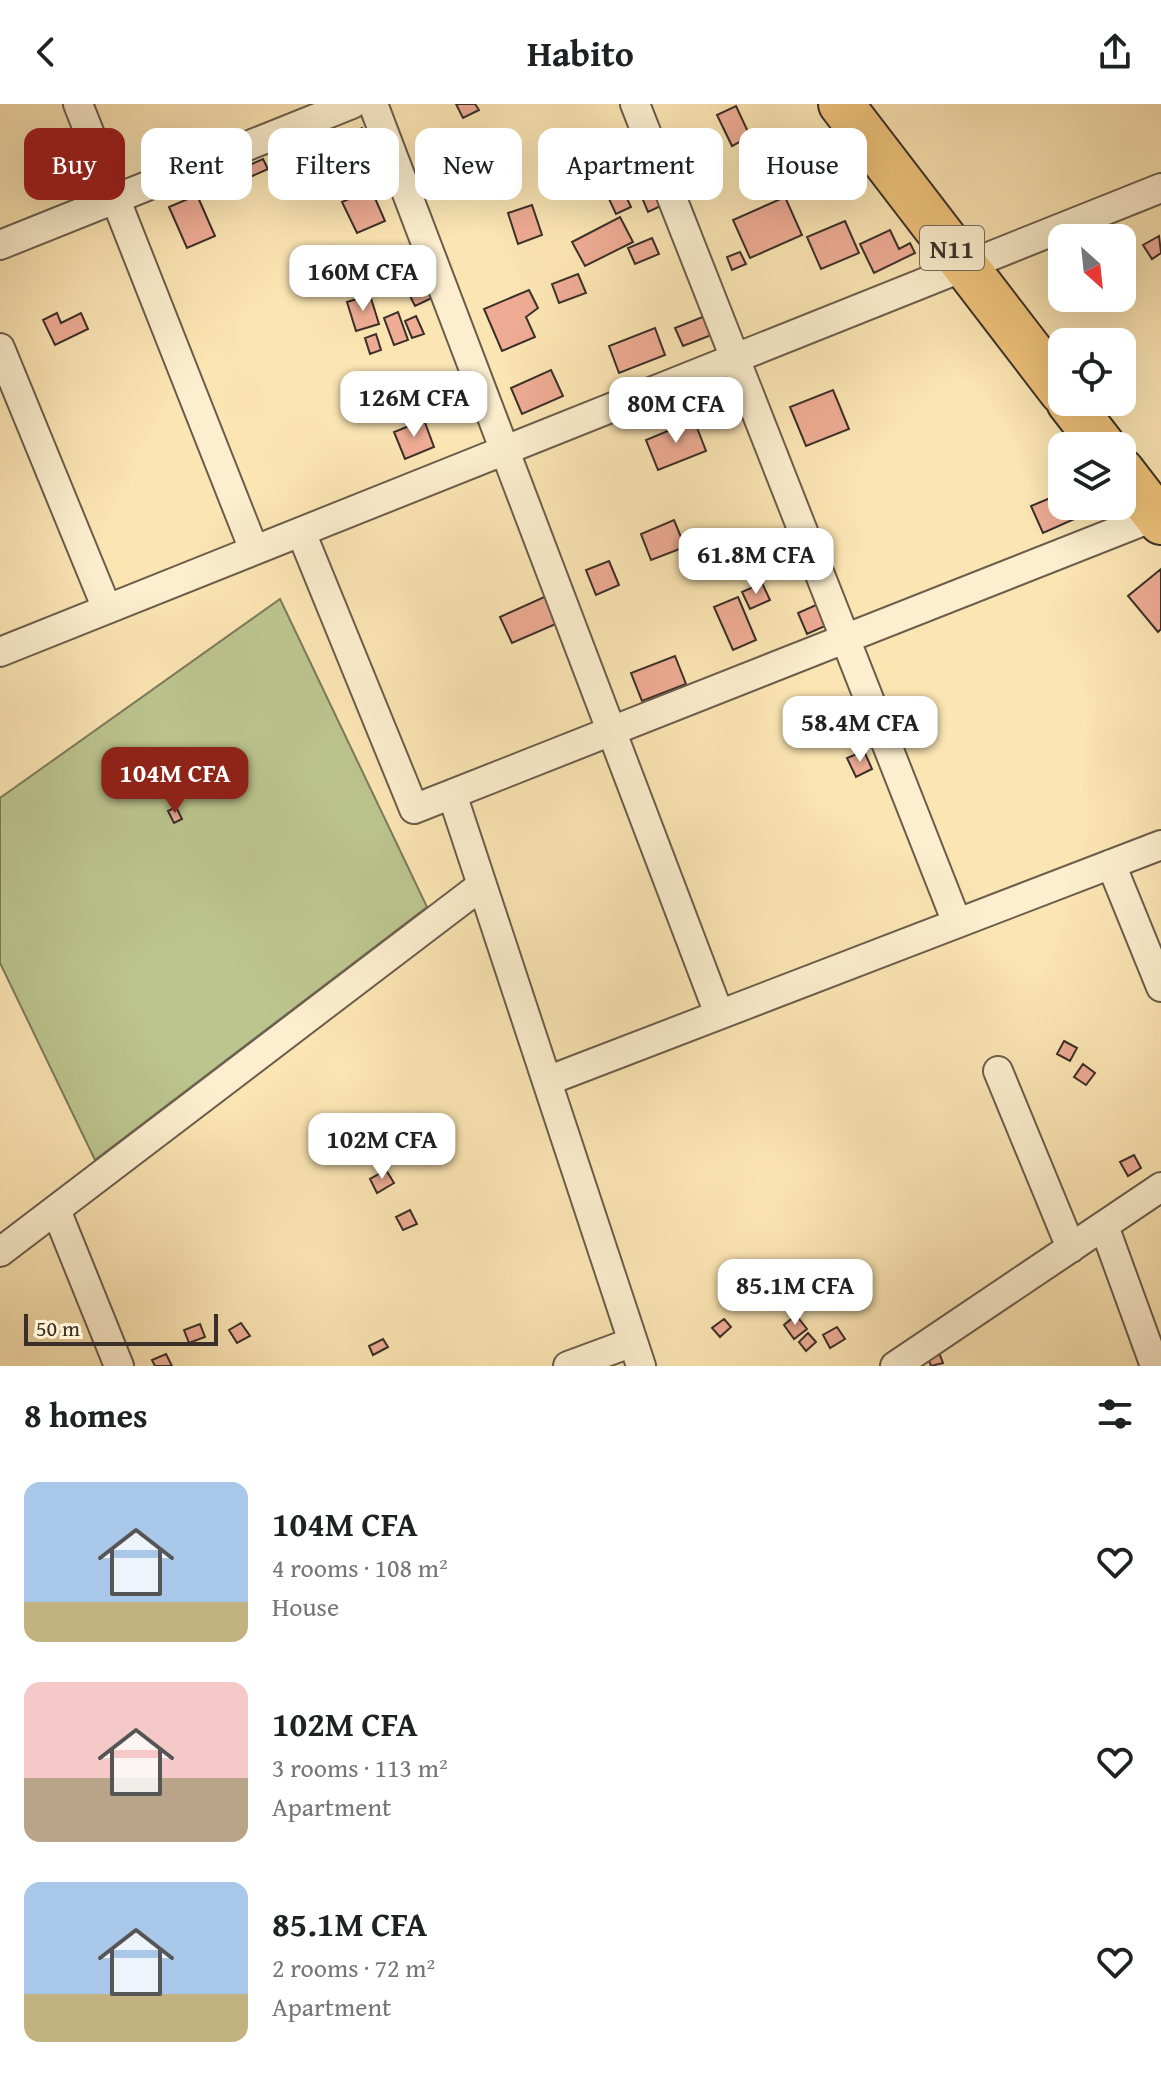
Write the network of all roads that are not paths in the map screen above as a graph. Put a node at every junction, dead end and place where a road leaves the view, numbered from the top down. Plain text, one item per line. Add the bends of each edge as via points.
1 (78, 104) edge
2 (352, 104) edge
3 (373, 104) edge
4 (635, 104) edge
5 (841, 104) edge
6 (87, 128) edge
7 (1161, 188) edge
8 (125, 195) edge
9 (112, 200) edge
10 (115, 200) edge
11 (0, 245) edge
12 (965, 266) junction
13 (0, 348) edge
14 (735, 358) junction
15 (1048, 374) edge
16 (1080, 416) edge
17 (1092, 432) edge
18 (504, 450) junction
19 (1136, 488) edge
20 (1160, 517) edge
21 (301, 532) junction
22 (254, 550) junction
23 (107, 609) junction
24 (846, 638) junction
25 (0, 652) edge
26 (611, 731) junction
27 (452, 794) junction
28 (1161, 845) edge
29 (1111, 864) junction
30 (482, 885) junction
31 (957, 923) junction
32 (1161, 987) edge
33 (719, 1014) junction
34 (998, 1071) dead end
35 (547, 1081) junction
36 (1161, 1187) edge
37 (56, 1210) junction
38 (1104, 1226) junction
39 (1071, 1248) junction
40 (0, 1252) edge
41 (637, 1354) edge
42 (119, 1366) edge
43 (568, 1366) edge
44 (895, 1366) edge
45 (1155, 1366) edge

1 - 6 street
2 - 8 street
3 - 18 street
4 - 14 street
5 - 12 main road, N11
7 - 12 street
9 - 11 street
10 - 22 street
12 - 14 street
12 - 15 main road, N11
13 - 23 street
14 - 18 street
14 - 24 street
16 - 17 main road
18 - 21 street
18 - 26 street
19 - 20 main road
20 - 24 street
21 - 22 street
21 - 27 street via 414,809
22 - 23 street
23 - 25 street
24 - 26 street
24 - 31 street
26 - 27 street
26 - 33 street
27 - 30 street
28 - 29 street
29 - 31 street
29 - 32 street
30 - 35 street
30 - 37 street
31 - 33 street
33 - 35 street
34 - 39 street
35 - 41 street
36 - 38 street
37 - 40 street
37 - 42 street
38 - 39 street
38 - 45 street
39 - 44 street
41 - 43 street

